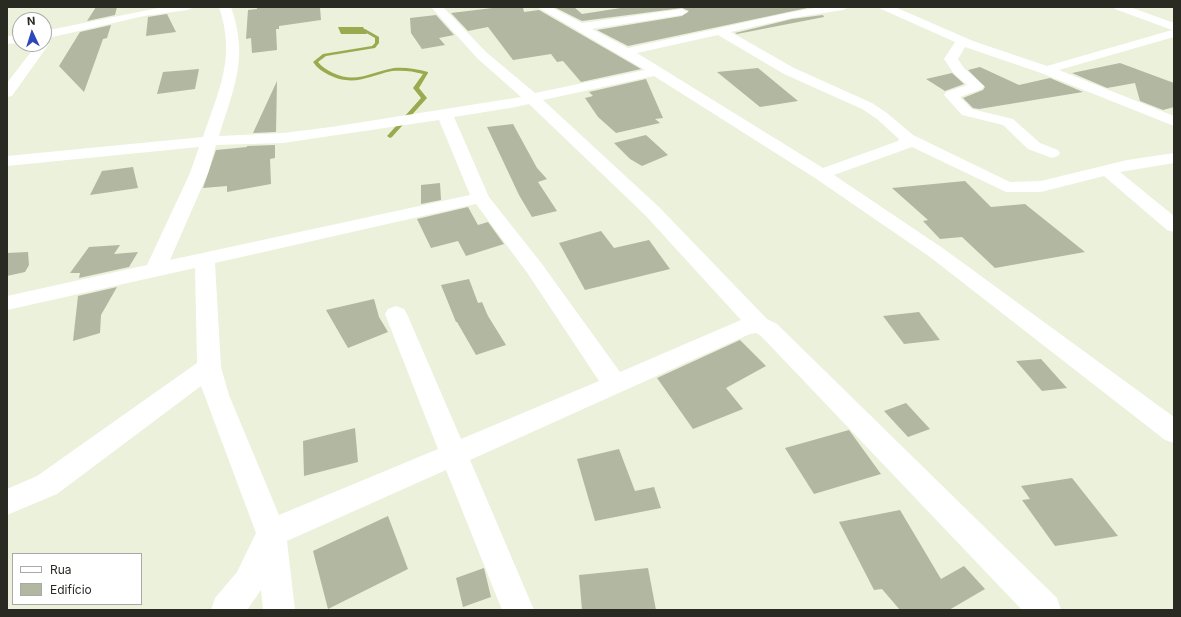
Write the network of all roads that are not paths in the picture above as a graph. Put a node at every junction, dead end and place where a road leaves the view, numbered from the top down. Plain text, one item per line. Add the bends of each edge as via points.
1 (188, 7) edge
2 (225, 7) edge
3 (437, 7) edge
4 (543, 7) edge
5 (844, 7) edge
6 (885, 7) edge
7 (1119, 7) edge
8 (683, 9) edge
9 (581, 27) junction
10 (1174, 27) edge
11 (717, 32) junction
12 (1174, 33) edge
13 (52, 37) edge
14 (962, 41) junction
15 (36, 52) edge
16 (626, 52) junction
17 (1046, 70) junction
18 (658, 71) junction
19 (7, 93) edge
20 (532, 98) junction
21 (445, 115) junction
22 (1174, 121) edge
23 (906, 138) junction
24 (208, 141) junction
25 (1052, 153) dead end
26 (1174, 158) edge
27 (7, 161) edge
28 (1107, 170) junction
29 (821, 174) junction
30 (480, 198) junction
31 (1174, 226) edge
32 (205, 259) junction
33 (155, 270) junction
34 (7, 303) edge
35 (396, 314) dead end
36 (759, 325) junction
37 (209, 367) junction
38 (615, 385) junction
39 (1174, 432) edge
40 (455, 454) junction
41 (7, 502) edge
42 (271, 533) junction
43 (227, 610) edge
44 (279, 610) edge
45 (518, 610) edge
46 (1045, 610) edge

1 - 13 street via 144,13
2 - 24 street via 234,42 234,62
3 - 20 street via 457,31
4 - 9 street
5 - 11 street via 792,15
6 - 14 street
7 - 10 street
8 - 9 street
8 - 11 street via 698,23
9 - 16 street
11 - 16 street
11 - 23 street via 789,71 867,106
12 - 17 street
14 - 17 street
14 - 25 street via 951,60 959,71 977,86 951,95 967,112 1008,122 1034,146
15 - 19 street
16 - 18 street
17 - 22 street
18 - 20 street
18 - 29 street
20 - 21 street
20 - 36 street via 652,211
21 - 24 street via 283,138
21 - 30 street
23 - 28 street via 1006,187 1039,187
23 - 29 street via 906,144
24 - 27 street
24 - 33 street via 199,173
26 - 28 street
28 - 31 street
29 - 39 street via 937,253
30 - 32 street
30 - 38 street via 535,269
32 - 33 street
32 - 37 street
33 - 34 street
35 - 40 street
36 - 38 street via 746,326
36 - 46 street via 769,330
37 - 41 street via 47,484
37 - 42 street via 216,394
38 - 40 street
40 - 42 street
40 - 45 street
42 - 43 street via 248,583
42 - 44 street

